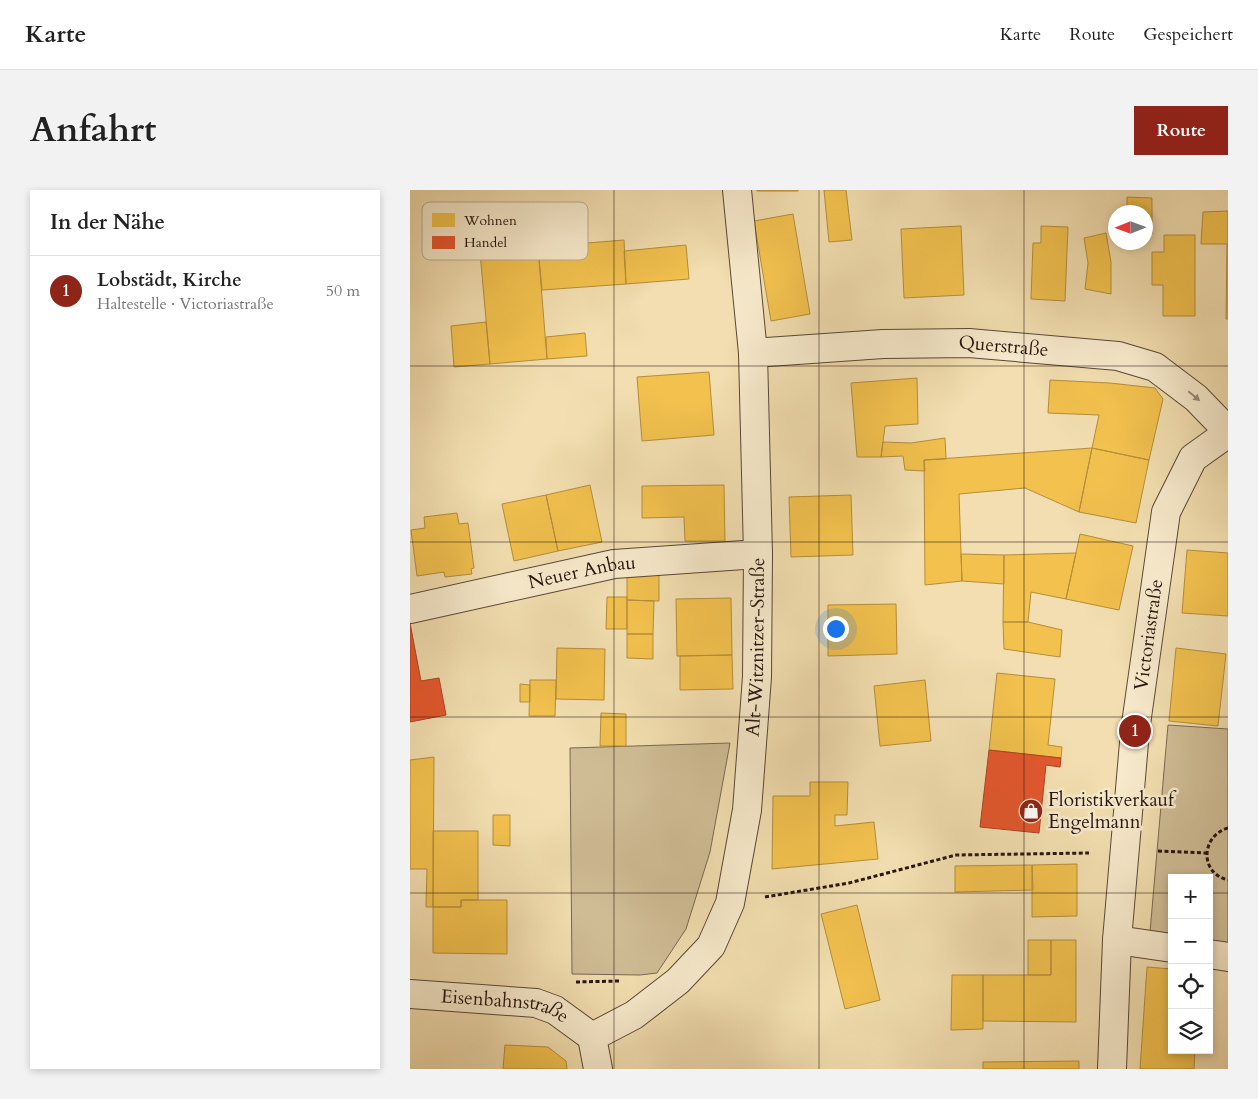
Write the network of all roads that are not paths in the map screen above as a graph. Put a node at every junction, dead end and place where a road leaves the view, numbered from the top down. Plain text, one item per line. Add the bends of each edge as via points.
1 (737, 190) edge
2 (753, 353) junction
3 (1228, 432) edge
4 (758, 554) junction
5 (410, 609) edge
6 (1117, 940) junction
7 (1168, 947) edge
8 (1213, 955) edge
9 (1228, 957) edge
10 (410, 994) edge
11 (592, 1038) junction
12 (598, 1069) edge
13 (1112, 1069) edge

1 - 2 street, Alt-Witznitzer-Straße
2 -> 3 street, Querstraße via 878,344 969,343 1118,356 1155,367 1196,398
2 - 4 street, Alt-Witznitzer-Straße
3 - 6 street, Victoriastraße via 1193,458 1166,512 1135,731
4 - 5 street, Neuer Anbau via 614,564
4 - 11 street, Alt-Witznitzer-Straße via 757,677 747,810 730,903 711,946 678,981 634,1015
6 - 7 street
6 - 13 street, Victoriastraße
8 - 9 street
10 - 11 street, Eisenbahnstraße via 536,1003 555,1010
11 - 12 street

